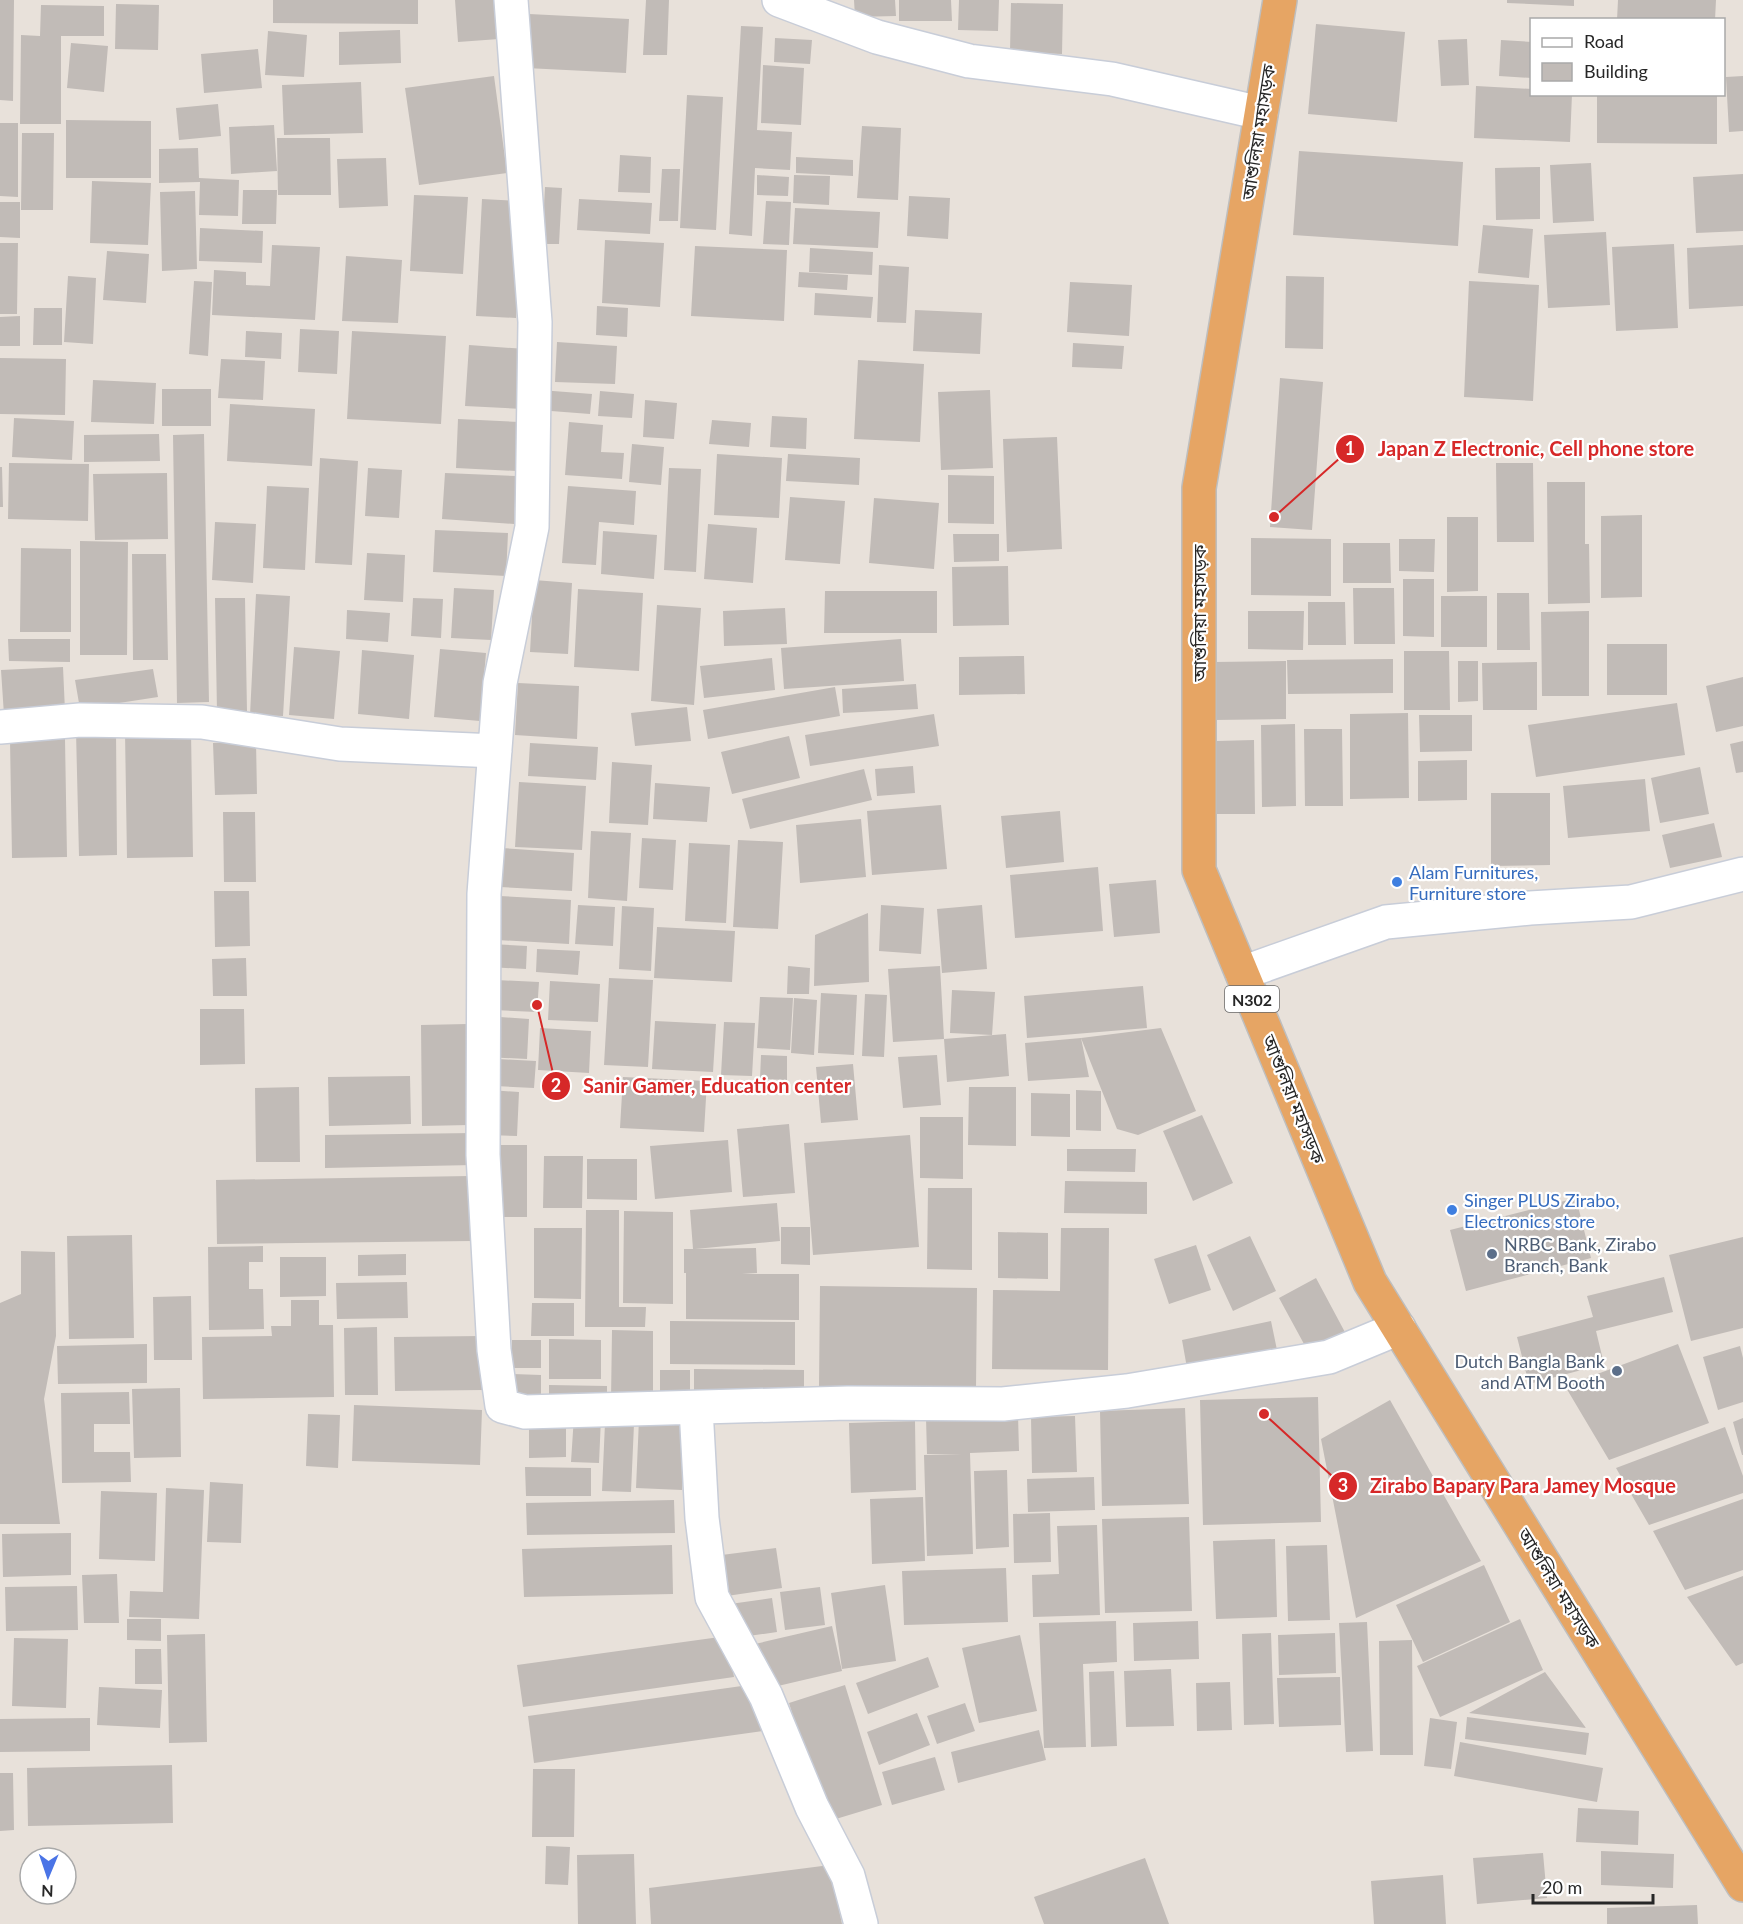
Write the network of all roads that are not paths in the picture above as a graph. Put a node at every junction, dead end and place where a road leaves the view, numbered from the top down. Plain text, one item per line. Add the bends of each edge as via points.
1 (511, 0) edge
2 (779, 0) edge
3 (1280, 0) edge
4 (1261, 113) junction
5 (0, 727) edge
6 (495, 750) junction
7 (1743, 874) edge
8 (1242, 973) junction
9 (1399, 1328) junction
10 (696, 1408) junction
11 (1743, 1885) edge
12 (861, 1924) edge

1 - 6 street via 535,322 532,527 500,683
2 - 4 street via 877,37 969,61 1112,79
3 - 4 highway, আশুলিয়া মহাসড়ক / N302
4 - 8 highway, আশুলিয়া মহাসড়ক / N302 via 1199,488 1199,870
5 - 6 street via 80,720 202,722 340,744
6 - 10 street via 484,894 483,1155 494,1350 502,1406 525,1412
7 - 8 street via 1631,902 1386,922
8 - 9 highway, আশুলিয়া মহাসড়ক / N302 via 1370,1282
9 - 10 street via 1329,1357 1127,1391 1004,1404 848,1403
9 - 11 highway, আশুলিয়া মহাসড়ক / N302
10 - 12 street via 702,1518 712,1597 766,1696 812,1807 848,1876

